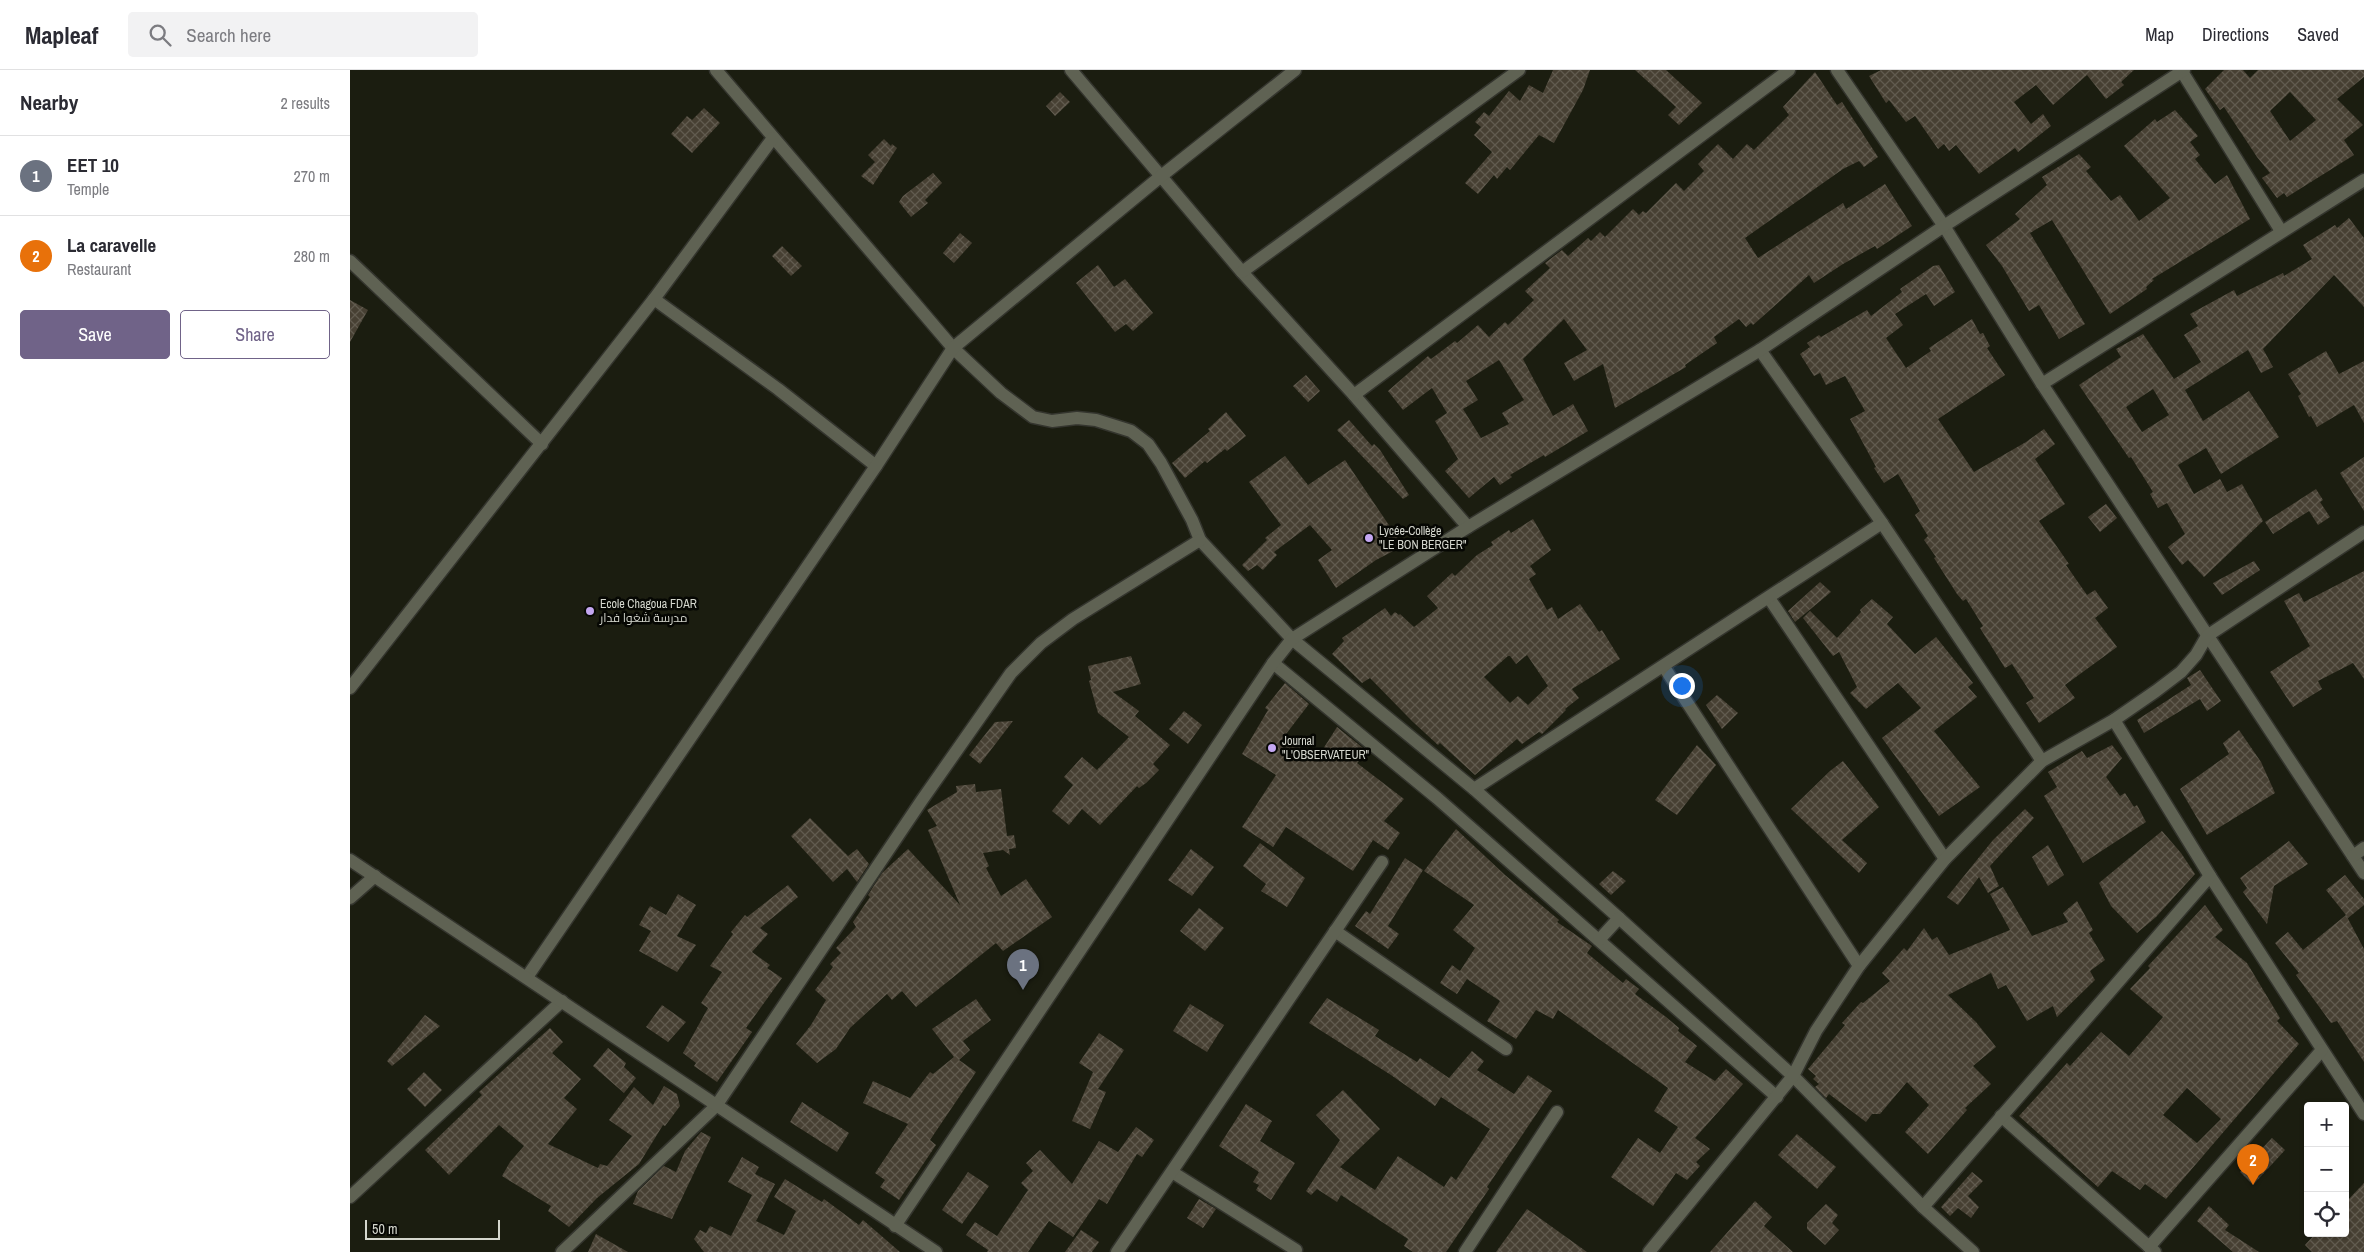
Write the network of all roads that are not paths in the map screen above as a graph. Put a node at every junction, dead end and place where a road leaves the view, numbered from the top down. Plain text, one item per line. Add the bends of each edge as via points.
1 (1071, 70) edge
2 (1295, 70) edge
3 (1519, 70) edge
4 (1789, 70) edge
5 (1837, 70) edge
6 (2183, 70) edge
7 (719, 71) edge
8 (773, 138) junction
9 (1160, 176) junction
10 (2364, 180) edge
11 (1944, 226) junction
12 (2281, 231) junction
13 (350, 261) edge
14 (1242, 272) junction
15 (654, 299) junction
16 (953, 348) junction
17 (1760, 350) junction
18 (2042, 384) junction
19 (1354, 395) junction
20 (542, 444) junction
21 (876, 466) junction
22 (1882, 523) junction
23 (1468, 527) junction
24 (2364, 532) edge
25 (1200, 540) junction
26 (1769, 598) junction
27 (2206, 636) junction
28 (1292, 638) junction
29 (1273, 663) junction
30 (1664, 667) junction
31 (350, 688) edge
32 (2114, 720) junction
33 (2042, 761) junction
34 (1474, 789) junction
35 (2364, 848) edge
36 (2353, 856) junction
37 (1945, 859) junction
38 (350, 860) edge
39 (1382, 862) dead end
40 (2364, 873) edge
41 (375, 876) junction
42 (2210, 876) junction
43 (350, 898) edge
44 (1619, 918) junction
45 (1335, 932) junction
46 (1599, 940) junction
47 (1859, 966) junction
48 (527, 977) junction
49 (562, 1001) junction
50 (1506, 1049) dead end
51 (2322, 1050) junction
52 (1793, 1076) junction
53 (1777, 1097) junction
54 (716, 1106) junction
55 (1557, 1112) dead end
56 (2364, 1114) edge
57 (2001, 1116) junction
58 (1172, 1172) junction
59 (350, 1197) edge
60 (1923, 1207) junction
61 (895, 1226) junction
62 (1296, 1250) dead end
63 (2152, 1250) edge
64 (562, 1252) edge
65 (936, 1252) edge
66 (1117, 1252) edge
67 (1465, 1252) edge
68 (1648, 1252) edge
69 (1973, 1252) edge

1 - 9 street
2 - 9 street
3 - 14 street
4 - 19 street
5 - 11 street
6 - 11 street
6 - 12 street
7 - 8 street
8 - 15 street
8 - 16 street
9 - 14 street
9 - 16 street
10 - 12 street
11 - 17 street
11 - 18 street
12 - 18 street
13 - 20 street
14 - 19 street
15 - 20 street
15 - 21 street
16 - 21 street
16 - 25 street via 1006,398 1033,417 1052,421 1096,420 1132,431 1148,444 1161,463
17 - 22 street
17 - 23 street
18 - 27 street
19 - 23 street
20 - 31 street
21 - 48 street
22 - 26 street
22 - 33 street
23 - 28 street
24 - 27 street
25 - 28 street
25 - 54 street via 1073,619 1041,643 1011,673
26 - 30 street
26 - 37 street
27 - 32 street via 2196,655 2181,672
27 - 36 street
28 - 29 street
28 - 34 street
29 - 46 street via 1438,798
29 - 61 street
30 - 34 street
30 - 47 street
32 - 33 street
32 - 42 street
33 - 37 street
34 - 44 street
35 - 36 street
36 - 40 street
37 - 47 street
38 - 41 street
39 - 45 street
41 - 43 street
41 - 48 street
42 - 51 street
42 - 57 street
44 - 46 street
44 - 52 street
45 - 50 street
45 - 58 street
46 - 53 street
47 - 52 street via 1816,1030
48 - 49 street
49 - 54 street
49 - 59 street
51 - 56 street
51 - 63 street
52 - 53 street
52 - 60 street
53 - 68 street
54 - 61 street
54 - 64 street
55 - 67 street
57 - 60 street
57 - 63 street
58 - 62 street
58 - 66 street
60 - 69 street
61 - 65 street

